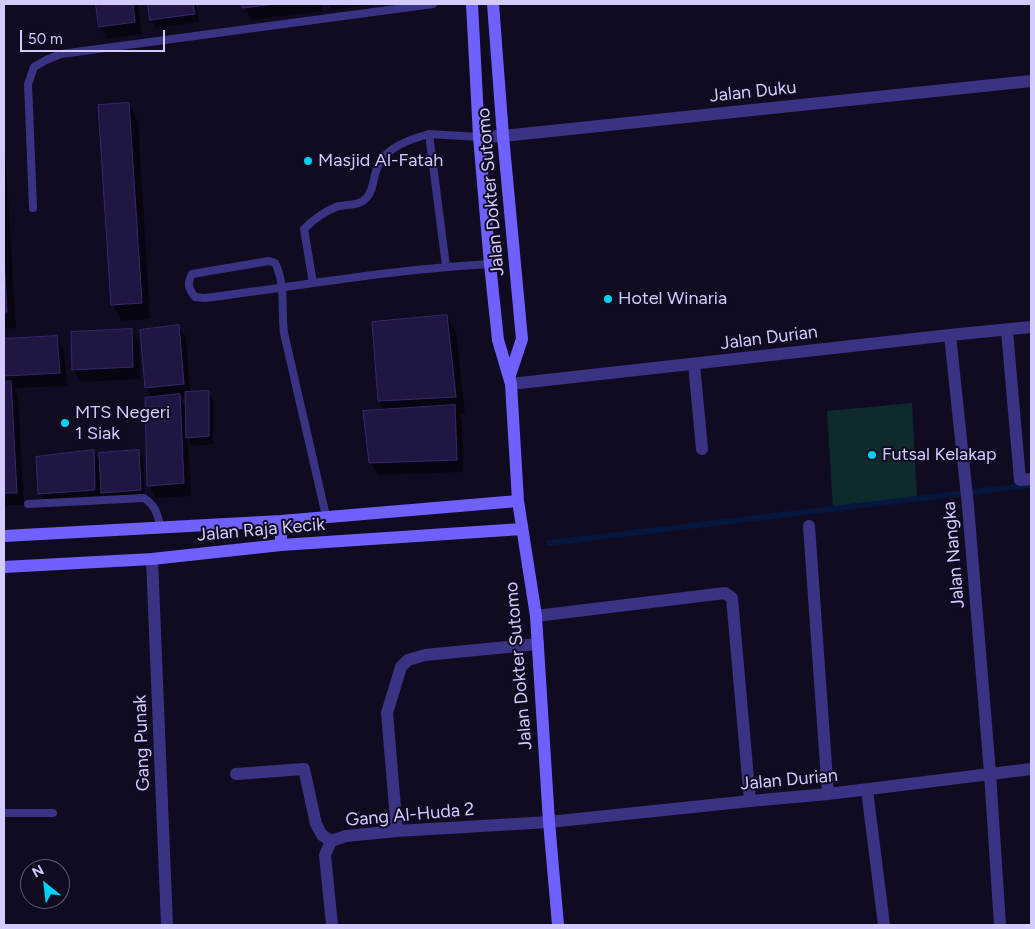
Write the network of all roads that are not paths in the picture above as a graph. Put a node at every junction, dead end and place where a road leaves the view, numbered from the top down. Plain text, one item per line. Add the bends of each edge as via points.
1 (433, 4) edge
2 (472, 4) edge
3 (493, 4) edge
4 (1031, 81) edge
5 (429, 134) junction
6 (503, 136) junction
7 (479, 137) junction
8 (33, 208) dead end
9 (490, 264) junction
10 (446, 266) junction
11 (313, 283) junction
12 (282, 288) junction
13 (1031, 327) edge
14 (1007, 330) junction
15 (950, 335) junction
16 (694, 364) junction
17 (511, 380) junction
18 (702, 449) dead end
19 (1031, 479) edge
20 (518, 501) junction
21 (28, 504) dead end
22 (326, 516) junction
23 (281, 521) junction
24 (809, 526) dead end
25 (160, 528) junction
26 (522, 529) junction
27 (4, 536) edge
28 (281, 545) junction
29 (152, 559) junction
30 (4, 567) edge
31 (536, 616) junction
32 (538, 644) junction
33 (1031, 769) edge
34 (990, 773) junction
35 (236, 774) dead end
36 (867, 790) junction
37 (828, 794) junction
38 (750, 800) junction
39 (53, 812) dead end
40 (4, 813) edge
41 (549, 822) junction
42 (397, 831) junction
43 (331, 841) junction
44 (167, 925) edge
45 (332, 925) edge
46 (558, 925) edge
47 (884, 925) edge
48 (1000, 925) edge

1 - 8 lane via 61,54 46,60 34,67 28,84
2 - 7 main road, Jalan Dokter Sutomo
3 - 6 main road, Jalan Dokter Sutomo
4 - 6 street, Jalan Duku
5 - 7 lane
5 - 10 lane
5 - 11 lane via 407,140 389,152 378,166 369,195 361,203 337,206 317,216 304,229
6 - 7 street, Jalan Duku
6 - 17 main road, Jalan Dokter Sutomo via 522,339
7 - 9 main road, Jalan Dokter Sutomo
9 - 10 lane
9 - 17 main road, Jalan Dokter Sutomo via 498,340
10 - 11 lane
11 - 12 lane
12 - 12 lane via 279,271 275,263 269,261 192,274 188,282 195,297 205,298
12 - 22 lane via 284,333
13 - 14 street, Jalan Durian
14 - 15 street, Jalan Durian
14 - 19 street via 1020,480
15 - 16 street, Jalan Durian
15 - 34 street, Jalan Nangka
16 - 17 street, Jalan Durian
16 - 18 street
17 - 20 main road, Jalan Dokter Sutomo
20 - 22 main road, Jalan Raja Kecik
20 - 26 main road, Jalan Dokter Sutomo
21 - 25 lane via 144,498 153,504
22 - 23 main road, Jalan Raja Kecik
23 - 25 main road, Jalan Raja Kecik
23 - 28 main road
24 - 37 street
25 - 27 main road, Jalan Raja Kecik
26 - 28 main road, Jalan Raja Kecik
26 - 31 main road, Jalan Dokter Sutomo
28 - 29 main road, Jalan Raja Kecik
29 - 30 main road, Jalan Raja Kecik
29 - 44 street, Gang Punak
31 - 32 main road, Jalan Dokter Sutomo
31 - 38 street via 729,594 732,598
32 - 41 main road, Jalan Dokter Sutomo
32 - 42 street via 425,655 408,660 401,666 387,713
33 - 34 street, Jalan Durian
34 - 36 street, Jalan Durian
34 - 48 street, Jalan Nangka
35 - 43 street via 304,769 316,824 322,835
36 - 37 street, Jalan Durian
36 - 47 street
37 - 38 street, Jalan Durian
38 - 41 street, Jalan Durian
39 - 40 lane
41 - 42 street, Gang Al-Huda 2
41 - 46 main road, Jalan Dokter Sutomo
42 - 43 street, Gang Al-Huda 2 via 346,836
43 - 45 street, Gang Al-Huda 2 via 325,855

